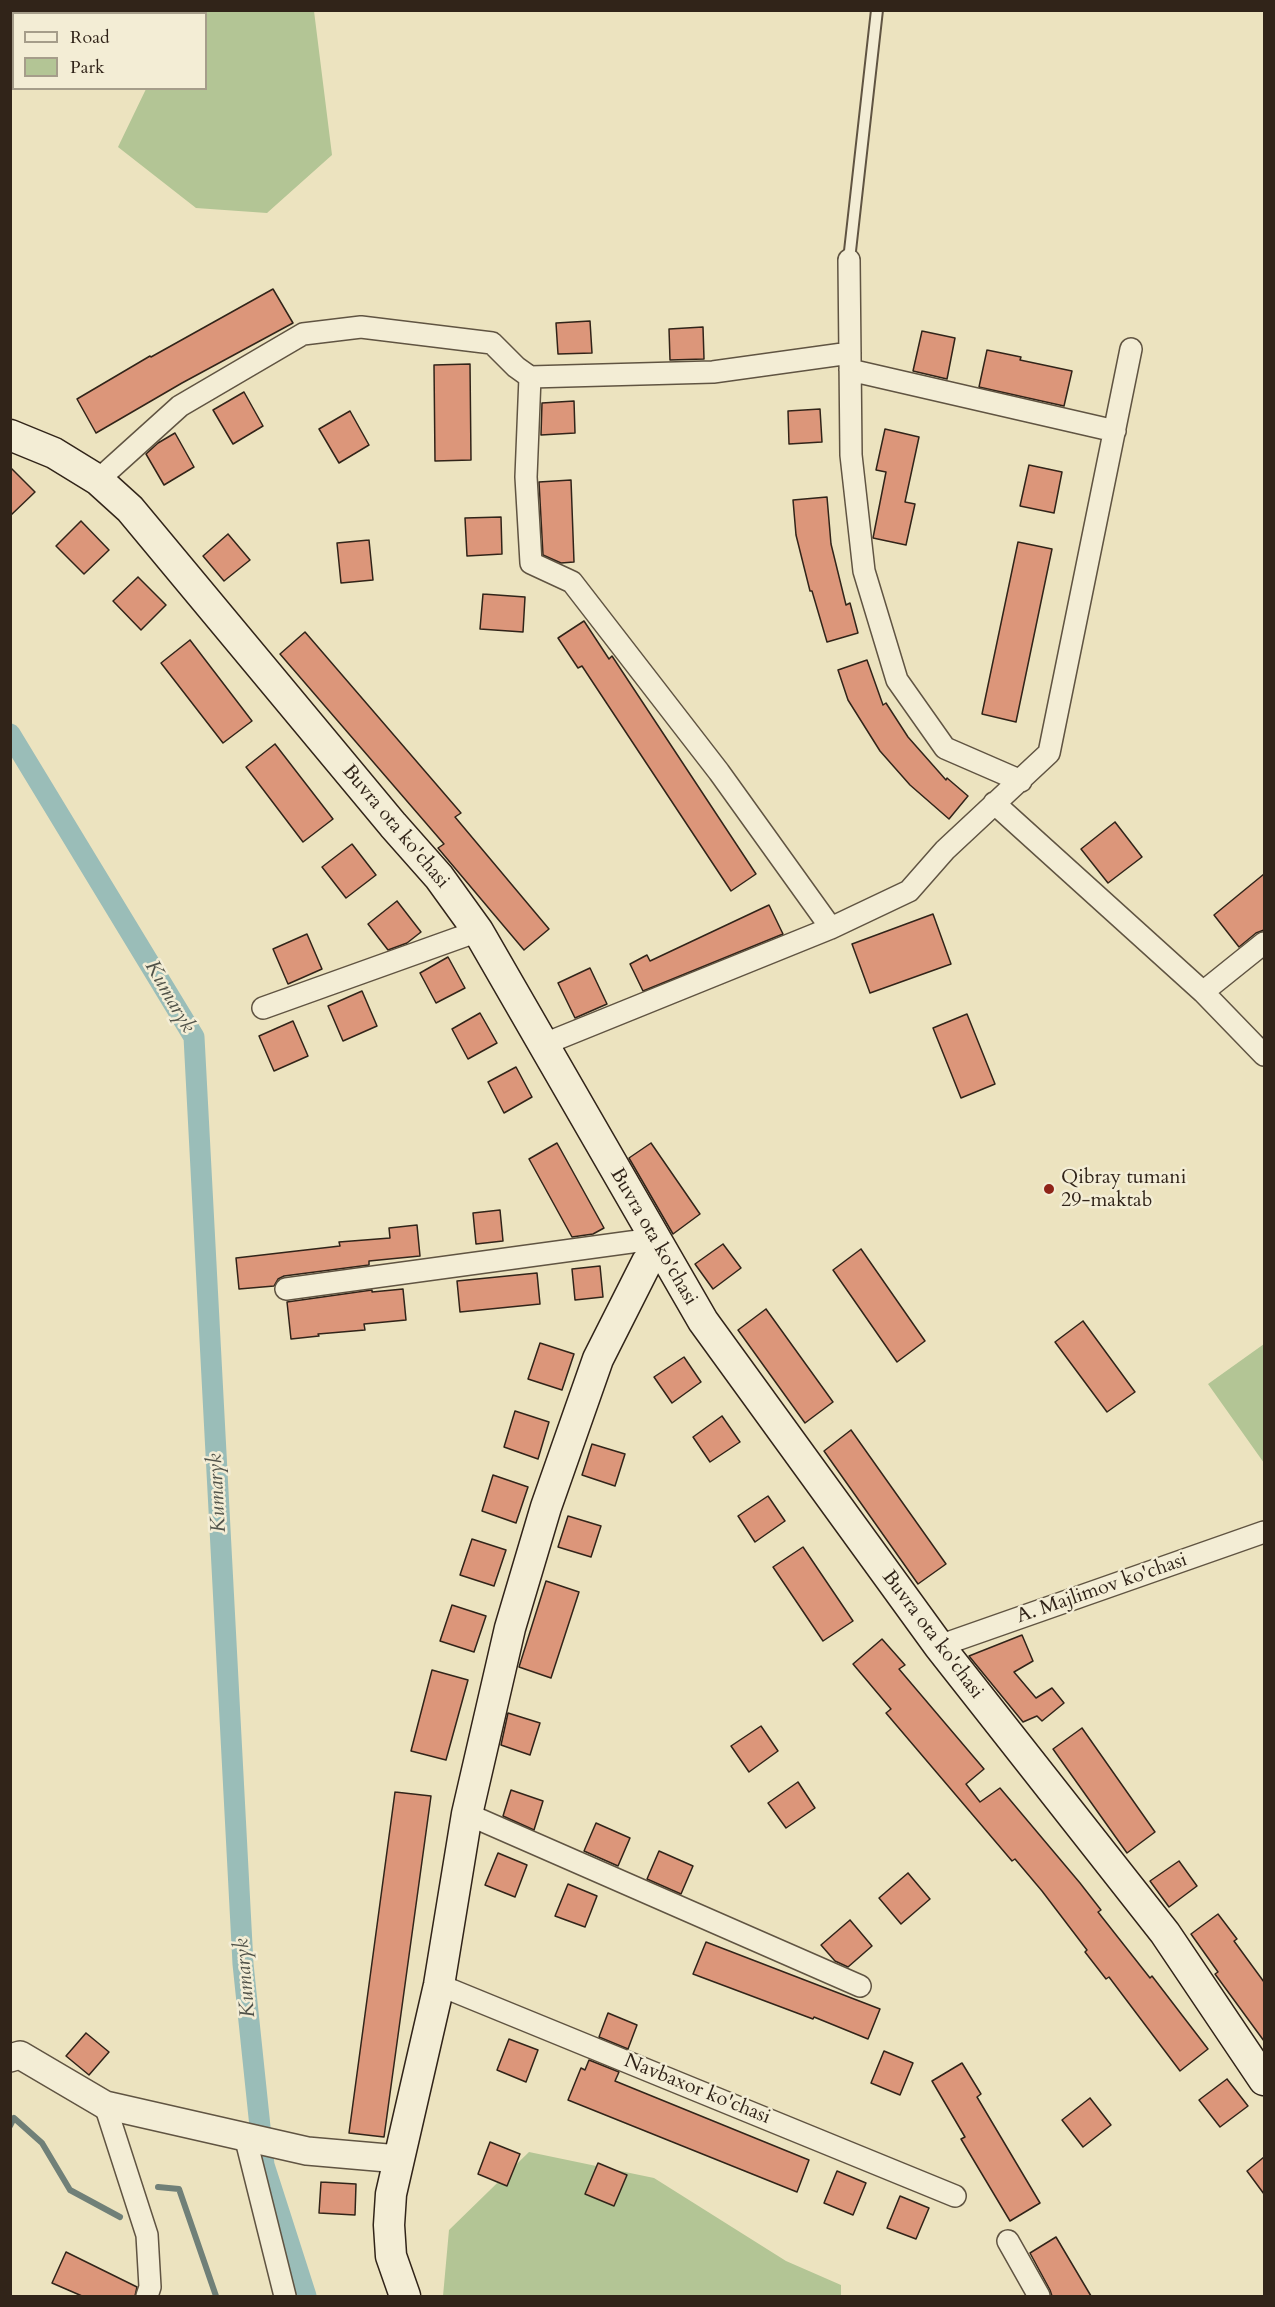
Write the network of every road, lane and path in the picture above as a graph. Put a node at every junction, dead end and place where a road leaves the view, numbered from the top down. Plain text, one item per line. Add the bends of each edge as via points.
1 (878, 10) edge
2 (849, 260) joint
3 (1131, 349) dead end
4 (850, 362) junction
5 (530, 377) junction
6 (1115, 431) junction
7 (10, 435) edge
8 (98, 480) junction
9 (1021, 780) junction
10 (994, 803) junction
11 (831, 928) junction
12 (478, 931) junction
13 (1264, 943) edge
14 (1203, 992) junction
15 (263, 1008) dead end
16 (542, 1045) junction
17 (1264, 1055) edge
18 (656, 1243) junction
19 (286, 1289) dead end
20 (1264, 1532) edge
21 (939, 1646) junction
22 (467, 1814) junction
23 (439, 1985) junction
24 (860, 1986) dead end
25 (10, 2058) edge
26 (1264, 2080) edge
27 (105, 2105) junction
28 (245, 2136) junction
29 (399, 2159) junction
30 (955, 2196) dead end
31 (1008, 2241) dead end
32 (147, 2296) edge
33 (285, 2296) edge
34 (405, 2296) edge
35 (1039, 2296) edge

1 - 2 lane
2 - 4 street
3 - 6 street
4 - 5 street via 713,372
4 - 6 street
4 - 9 street via 852,455 864,571 897,680 945,748
5 - 8 street via 492,344 361,327 303,334 180,406
5 - 11 street via 526,477 531,563 572,582 719,772
6 - 9 street via 1049,753
7 - 8 main road, Buvra ota ko'chasi via 54,453
8 - 12 main road, Buvra ota ko'chasi via 130,509 439,876
9 - 10 street
10 - 11 street via 909,891
10 - 14 street
11 - 16 street
12 - 15 street
12 - 16 main road, Buvra ota ko'chasi
13 - 14 street
14 - 17 street
16 - 18 main road, Buvra ota ko'chasi
18 - 19 street
18 - 21 main road, Buvra ota ko'chasi via 703,1321
18 - 22 main road via 598,1359 546,1507 510,1628
20 - 21 street, A. Majlimov ko'chasi
21 - 26 main road, Buvra ota ko'chasi via 1165,1933
22 - 23 main road
22 - 24 street
23 - 29 main road
23 - 30 street, Navbaxor ko'chasi
25 - 27 street via 20,2055
27 - 28 street
27 - 32 street via 147,2235
28 - 29 street via 307,2151
28 - 33 street
29 - 34 main road via 389,2210 389,2241
31 - 35 street

